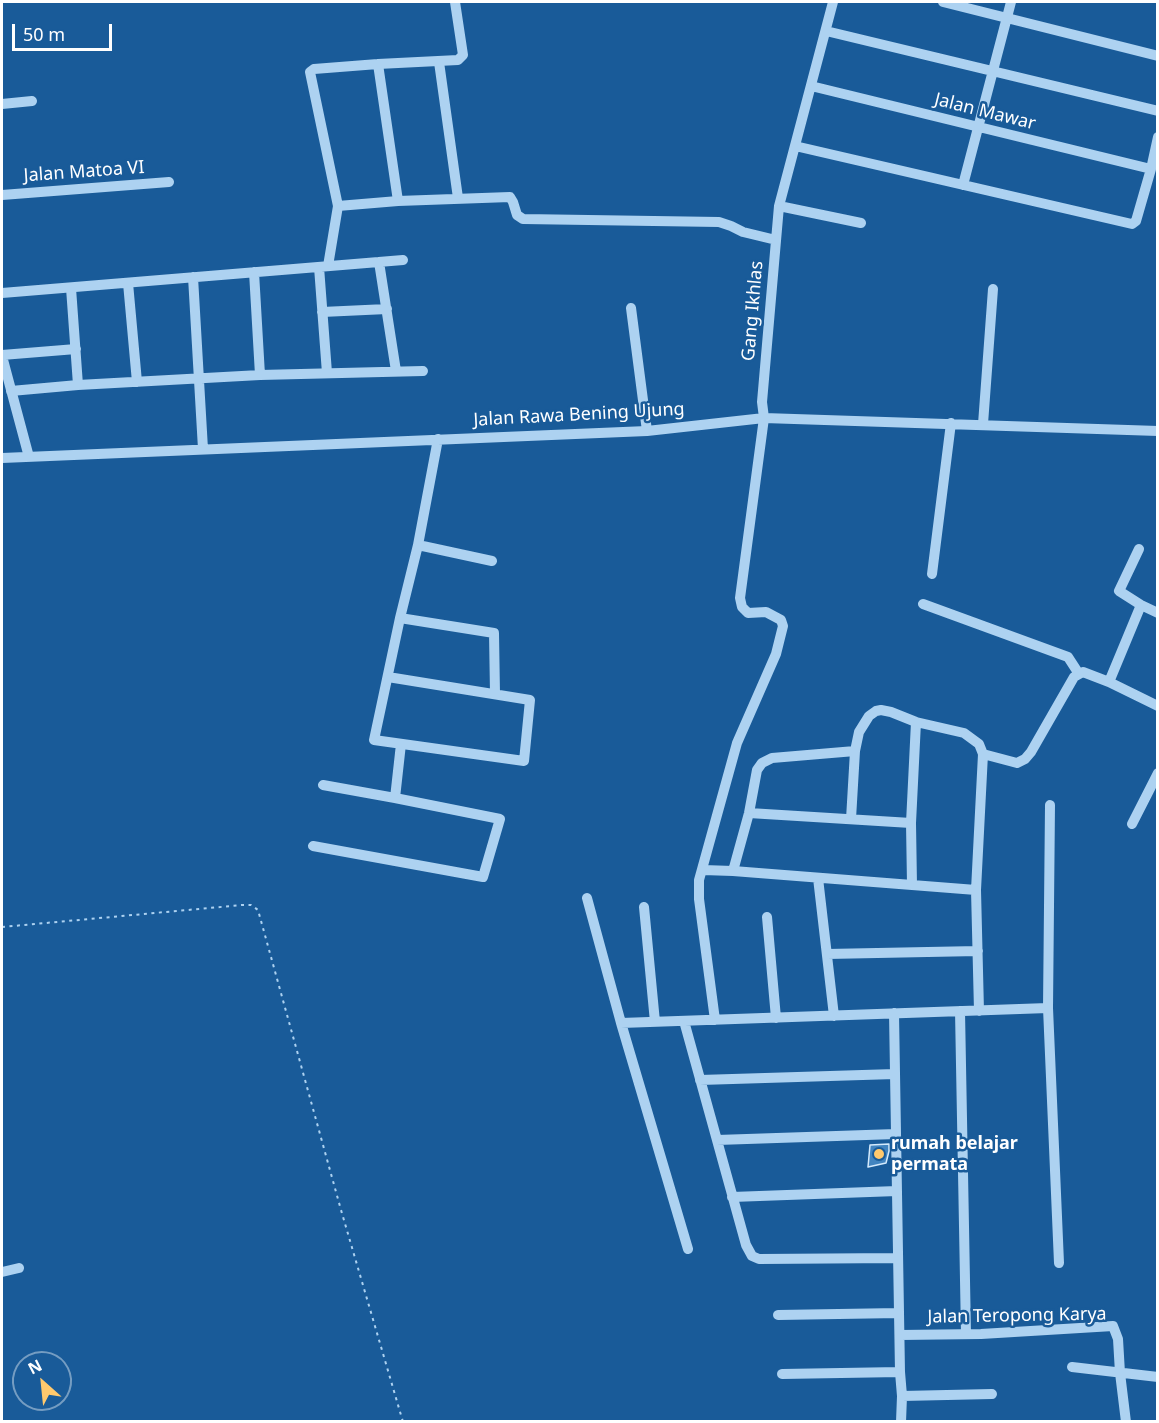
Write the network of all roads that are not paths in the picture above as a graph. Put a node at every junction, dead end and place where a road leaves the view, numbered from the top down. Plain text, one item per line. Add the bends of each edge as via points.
1 (455, 2) edge
2 (833, 2) edge
3 (942, 2) edge
4 (1011, 2) edge
5 (1007, 17) junction
6 (826, 31) junction
7 (1158, 56) edge
8 (439, 62) junction
9 (378, 64) junction
10 (993, 71) junction
11 (811, 86) junction
12 (32, 101) dead end
13 (2, 104) edge
14 (1158, 111) edge
15 (978, 128) junction
16 (1158, 137) edge
17 (795, 146) junction
18 (1151, 169) junction
19 (169, 182) dead end
20 (963, 185) junction
21 (2, 195) edge
22 (458, 198) junction
23 (398, 201) junction
24 (338, 206) junction
25 (779, 206) junction
26 (861, 223) dead end
27 (776, 240) junction
28 (403, 260) dead end
29 (379, 262) junction
30 (323, 267) junction
31 (254, 272) junction
32 (193, 277) junction
33 (128, 283) junction
34 (71, 288) junction
35 (993, 289) dead end
36 (2, 293) edge
37 (631, 308) dead end
38 (387, 309) junction
39 (322, 312) junction
40 (76, 349) junction
41 (2, 356) edge
42 (396, 371) junction
43 (423, 371) dead end
44 (327, 374) junction
45 (260, 375) junction
46 (199, 378) junction
47 (137, 382) junction
48 (78, 384) junction
49 (11, 391) junction
50 (764, 418) junction
51 (951, 423) junction
52 (983, 424) junction
53 (647, 431) junction
54 (1158, 431) edge
55 (438, 439) junction
56 (203, 449) junction
57 (29, 457) junction
58 (2, 458) edge
59 (418, 545) junction
60 (1139, 549) dead end
61 (492, 561) dead end
62 (932, 574) dead end
63 (923, 604) dead end
64 (1141, 605) junction
65 (1158, 613) edge
66 (400, 618) junction
67 (1079, 674) junction
68 (388, 677) junction
69 (1109, 682) junction
70 (495, 694) junction
71 (1158, 706) edge
72 (916, 722) junction
73 (401, 744) junction
74 (855, 751) junction
75 (983, 754) junction
76 (1158, 773) edge
77 (323, 785) dead end
78 (395, 798) junction
79 (1050, 805) dead end
80 (749, 813) junction
81 (851, 819) junction
82 (910, 822) junction
83 (1132, 824) dead end
84 (313, 846) dead end
85 (703, 870) junction
86 (733, 871) junction
87 (818, 878) junction
88 (912, 885) junction
89 (976, 890) junction
90 (587, 898) dead end
91 (644, 907) dead end
92 (767, 917) dead end
93 (978, 951) junction
94 (827, 954) junction
95 (1048, 1008) junction
96 (960, 1011) junction
97 (979, 1011) junction
98 (894, 1013) junction
99 (834, 1016) junction
100 (776, 1018) junction
101 (714, 1020) junction
102 (684, 1021) junction
103 (655, 1022) junction
104 (621, 1023) junction
105 (895, 1074) junction
106 (700, 1080) junction
107 (896, 1134) junction
108 (717, 1140) junction
109 (897, 1191) junction
110 (732, 1197) junction
111 (688, 1249) dead end
112 (898, 1258) junction
113 (1059, 1263) dead end
114 (19, 1268) dead end
115 (2, 1272) edge
116 (899, 1312) junction
117 (778, 1315) dead end
118 (966, 1334) junction
119 (900, 1335) junction
120 (1072, 1367) dead end
121 (900, 1372) junction
122 (1120, 1373) junction
123 (782, 1374) dead end
124 (1158, 1377) edge
125 (992, 1394) dead end
126 (902, 1396) junction
127 (901, 1422) edge
128 (1126, 1422) edge

1 - 8 street via 463,55 459,60
2 - 6 street, Gang Ikhlas
3 - 5 street
4 - 5 street
5 - 7 street
5 - 10 street
6 - 10 street
6 - 11 street, Gang Ikhlas
8 - 9 street
8 - 22 street
9 - 23 street
9 - 24 street via 310,72
10 - 14 street
10 - 15 street
11 - 15 street, Jalan Mawar
11 - 17 street, Gang Ikhlas
12 - 13 street
15 - 18 street, Jalan Mawar
15 - 20 street
16 - 18 street
17 - 20 street
17 - 25 street, Gang Ikhlas
18 - 20 street via 1132,224
19 - 21 street, Jalan Matoa VI
22 - 23 street
22 - 27 street via 510,197 523,219 718,222
23 - 24 street
24 - 30 street
25 - 26 street
25 - 27 street, Gang Ikhlas
27 - 50 street, Gang Ikhlas via 762,402
28 - 29 street
29 - 30 street
29 - 38 street
30 - 31 street
30 - 39 street
31 - 32 street
31 - 45 street
32 - 33 street
32 - 46 street
33 - 34 street
33 - 47 street
34 - 36 street
34 - 40 street
35 - 52 street
37 - 53 street
38 - 39 street
38 - 42 street
39 - 44 street
40 - 41 street
40 - 48 street
41 - 49 street
42 - 43 street
42 - 44 street
44 - 45 street
45 - 46 street
46 - 47 street
46 - 56 street
47 - 48 street
48 - 49 street
49 - 57 street
50 - 51 street, Jalan Rawa Bening Ujung
50 - 53 street, Jalan Rawa Bening Ujung
50 - 85 street, Gang Ikhlas via 740,598 748,613 766,612 781,620 783,626 776,654 736,743
51 - 52 street, Jalan Rawa Bening Ujung
51 - 62 street
52 - 54 street, Jalan Rawa Bening Ujung
53 - 55 street, Jalan Rawa Bening Ujung
55 - 56 street, Jalan Rawa Bening Ujung
55 - 59 street
56 - 57 street, Jalan Rawa Bening Ujung
57 - 58 street, Jalan Rawa Bening Ujung
59 - 61 street
59 - 66 street
60 - 64 street via 1119,591
63 - 67 street via 1068,657
64 - 65 street
64 - 69 street
66 - 68 street
66 - 70 street via 494,633
67 - 69 street
67 - 75 street via 1025,759 1017,763
68 - 70 street
68 - 73 street via 374,740
69 - 71 street
70 - 73 street via 530,700 524,761
72 - 74 street via 891,712 876,711 858,732
72 - 75 street via 964,734 979,744
72 - 82 street
73 - 78 street
74 - 80 street via 772,758 762,763 757,770
74 - 81 street
75 - 89 street
76 - 83 street
77 - 78 street
78 - 84 street via 500,819 483,877
79 - 95 street
80 - 81 street
80 - 86 street
81 - 82 street
82 - 88 street
85 - 86 street
85 - 101 street via 699,899
86 - 87 street
87 - 88 street
87 - 94 street
88 - 89 street
89 - 93 street
90 - 104 street
91 - 103 street
92 - 100 street
93 - 94 street
93 - 97 street
94 - 99 street
95 - 97 street
95 - 113 street
96 - 97 street
96 - 98 street
96 - 118 street
98 - 99 street
98 - 105 street
99 - 100 street
100 - 101 street
101 - 102 street
102 - 103 street
102 - 106 street
103 - 104 street
104 - 111 street
105 - 106 street
105 - 107 street
106 - 108 street
107 - 108 street
107 - 109 street
108 - 110 street
109 - 110 street
109 - 112 street
110 - 112 street via 746,1245 752,1256 759,1259
112 - 116 street
114 - 115 street
116 - 117 street
116 - 119 street
118 - 119 street, Jalan Teropong Karya
118 - 122 street, Jalan Teropong Karya via 1113,1326 1118,1339
119 - 121 street
120 - 122 street
121 - 123 street
121 - 126 street
122 - 124 street
122 - 128 street, Jalan Teropong Karya
125 - 126 street
126 - 127 street

